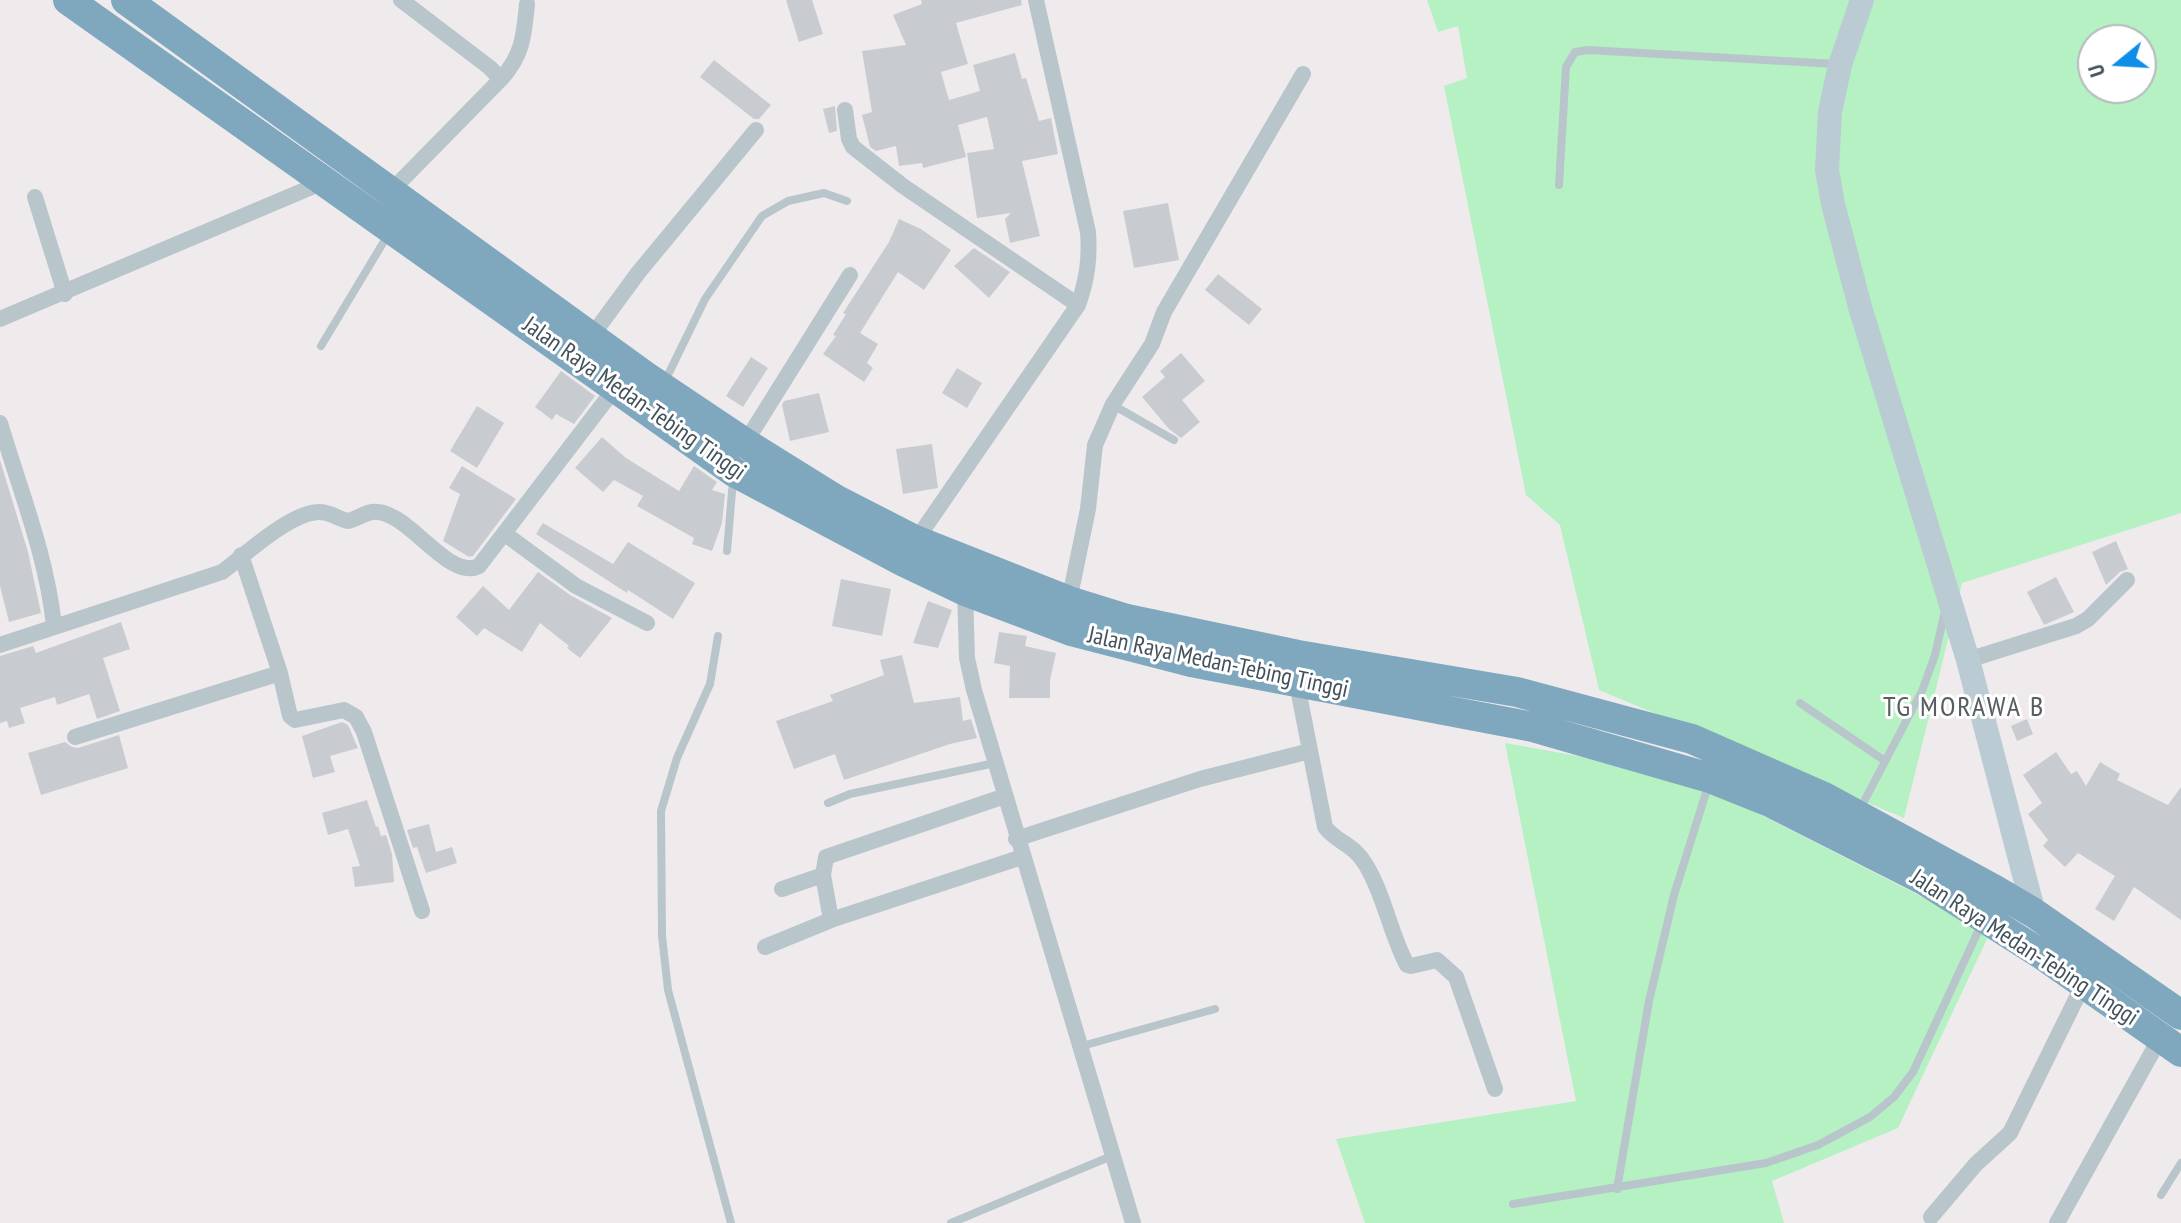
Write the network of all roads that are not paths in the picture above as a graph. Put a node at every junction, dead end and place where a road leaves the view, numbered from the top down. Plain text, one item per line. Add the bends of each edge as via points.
1 (68, 0) edge
2 (126, 0) edge
3 (401, 0) edge
4 (1036, 0) edge
5 (1862, 0) edge
6 (527, 4) dead end
7 (1840, 65) junction
8 (1303, 74) dead end
9 (501, 79) junction
10 (845, 110) dead end
11 (756, 130) dead end
12 (326, 181) junction
13 (1559, 185) dead end
14 (390, 192) junction
15 (35, 197) dead end
16 (847, 201) dead end
17 (392, 228) junction
18 (850, 275) dead end
19 (65, 294) junction
20 (1078, 305) junction
21 (0, 319) edge
22 (591, 337) junction
23 (321, 346) dead end
24 (616, 387) junction
25 (662, 387) junction
26 (1113, 404) junction
27 (0, 423) edge
28 (1174, 440) dead end
29 (745, 443) junction
30 (734, 472) junction
31 (505, 534) junction
32 (727, 551) dead end
33 (909, 551) junction
34 (241, 555) junction
35 (2127, 580) dead end
36 (965, 591) junction
37 (1948, 594) junction
38 (1069, 601) junction
39 (647, 623) dead end
40 (54, 626) junction
41 (718, 636) dead end
42 (0, 645) edge
43 (1968, 660) junction
44 (280, 673) junction
45 (1297, 684) junction
46 (1800, 703) dead end
47 (75, 737) dead end
48 (1310, 751) junction
49 (1885, 761) junction
50 (996, 763) junction
51 (1710, 778) junction
52 (1005, 796) junction
53 (828, 803) dead end
54 (1856, 815) junction
55 (1016, 839) junction
56 (1022, 857) junction
57 (823, 875) junction
58 (782, 889) dead end
59 (422, 911) dead end
60 (2034, 913) junction
61 (1985, 917) junction
62 (831, 920) junction
63 (765, 947) dead end
64 (2083, 985) junction
65 (1215, 1009) dead end
66 (2181, 1015) edge
67 (2170, 1045) edge
68 (1082, 1046) junction
69 (1495, 1089) dead end
70 (1114, 1155) junction
71 (2181, 1163) edge
72 (1617, 1189) junction
73 (2161, 1195) dead end
74 (1513, 1204) dead end
75 (1931, 1217) dead end
76 (731, 1223) edge
77 (951, 1223) edge
78 (1133, 1223) edge
79 (2057, 1223) edge

1 - 12 highway, Jalan Raya Medan-Tebing Tinggi
2 - 14 highway, Jalan Raya Medan-Tebing Tinggi
3 - 9 street
4 - 20 street via 1088,232 1088,279
5 - 7 street
6 - 9 street via 520,51
7 - 13 lane via 1575,52 1566,67
7 - 37 street via 1827,138 1833,204
8 - 26 street
9 - 14 street
10 - 20 street via 853,147
11 - 22 street
12 - 17 highway, Jalan Raya Medan-Tebing Tinggi
12 - 19 street
14 - 22 highway, Jalan Raya Medan-Tebing Tinggi
15 - 19 street
16 - 25 lane via 824,193 788,201 762,216 705,299
17 - 23 lane
17 - 24 highway, Jalan Raya Medan-Tebing Tinggi
18 - 29 street
19 - 21 street
20 - 33 street
22 - 25 highway, Jalan Raya Medan-Tebing Tinggi
24 - 30 highway, Jalan Raya Medan-Tebing Tinggi
24 - 31 street
25 - 29 highway, Jalan Raya Medan-Tebing Tinggi
26 - 28 lane
26 - 38 street via 1092,458 1088,509
27 - 40 street via 42,556
29 - 33 highway, Jalan Raya Medan-Tebing Tinggi
30 - 32 lane
30 - 33 highway, Jalan Raya Medan-Tebing Tinggi
31 - 34 street via 471,571 447,559 392,515 372,511 348,521 320,511
31 - 39 street via 576,586
33 - 36 highway, Jalan Raya Medan-Tebing Tinggi
33 - 38 highway, Jalan Raya Medan-Tebing Tinggi
34 - 40 street via 222,572
34 - 44 street
35 - 43 street via 2076,626
36 - 45 highway, Jalan Raya Medan-Tebing Tinggi via 1071,631
36 - 50 street via 967,658
37 - 43 street
37 - 49 lane via 1922,691
38 - 54 highway, Jalan Raya Medan-Tebing Tinggi via 1227,641 1517,692 1663,731 1783,777
40 - 42 street
41 - 76 lane via 710,684 677,758 661,811 662,936 668,990
43 - 60 street
44 - 47 street
44 - 59 street via 295,720 344,710 356,717
45 - 48 street
45 - 51 highway, Jalan Raya Medan-Tebing Tinggi via 1533,727
46 - 49 lane
48 - 55 street via 1200,779
48 - 69 street via 1325,827 1366,864 1407,965 1437,960 1456,977
49 - 54 lane
50 - 52 street
50 - 53 lane
51 - 61 highway, Jalan Raya Medan-Tebing Tinggi via 1840,836
51 - 72 lane via 1649,1001
52 - 55 street
52 - 57 street via 826,857
54 - 60 highway, Jalan Raya Medan-Tebing Tinggi
55 - 56 street
56 - 62 street
56 - 68 street
57 - 58 street
57 - 62 street
60 - 66 highway, Jalan Raya Medan-Tebing Tinggi
61 - 64 highway, Jalan Raya Medan-Tebing Tinggi
61 - 72 lane via 1913,1072 1870,1117 1818,1145 1766,1163
62 - 63 street
64 - 67 highway, Jalan Raya Medan-Tebing Tinggi
64 - 75 street via 2010,1133
65 - 68 lane
67 - 79 street
68 - 70 street
70 - 77 lane
70 - 78 street
71 - 73 lane
72 - 74 lane

